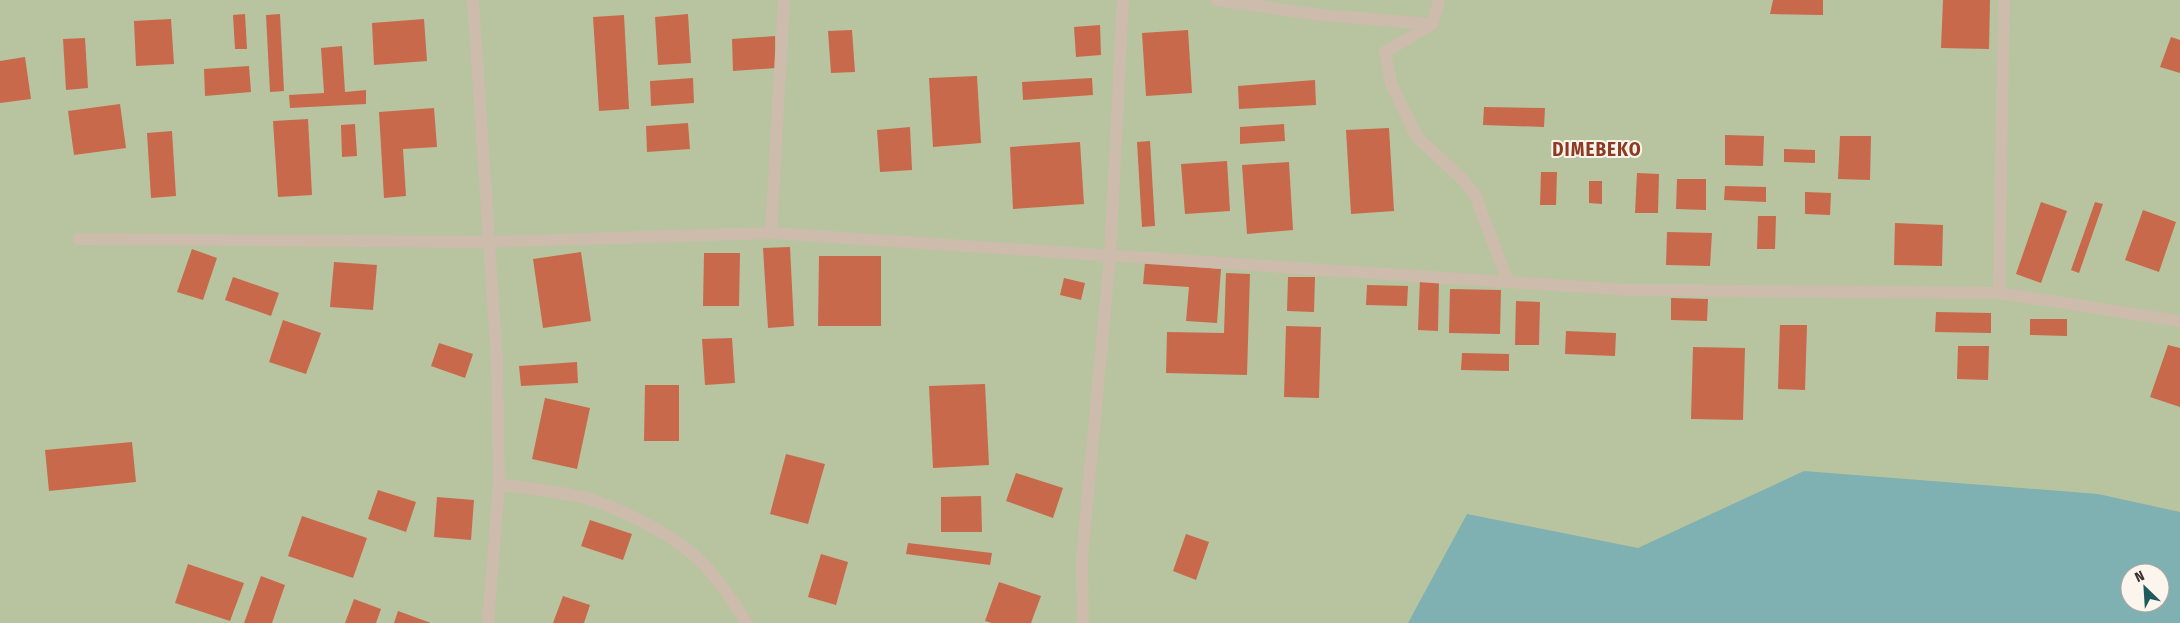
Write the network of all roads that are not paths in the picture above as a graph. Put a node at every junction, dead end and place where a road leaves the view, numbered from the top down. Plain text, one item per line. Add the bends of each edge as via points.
1 (473, 0) edge
2 (784, 0) edge
3 (1123, 0) edge
4 (1217, 0) edge
5 (1439, 0) edge
6 (2004, 0) edge
7 (1432, 24) junction
8 (771, 233) junction
9 (79, 239) dead end
10 (488, 242) junction
11 (1110, 256) junction
12 (1508, 282) junction
13 (1999, 293) junction
14 (2180, 321) edge
15 (499, 484) junction
16 (488, 623) edge
17 (747, 623) edge
18 (1083, 623) edge

1 - 10 street
2 - 8 street
3 - 11 street
4 - 7 street via 1320,15
5 - 7 street
6 - 13 street
7 - 12 street via 1385,52 1391,84 1417,137 1475,195
8 - 10 street
8 - 11 street
9 - 10 street
10 - 15 street via 497,362
11 - 12 street
11 - 18 street via 1082,557
12 - 13 street via 1629,290
13 - 14 street
15 - 16 street
15 - 17 street via 589,498 667,536 696,557 724,589

